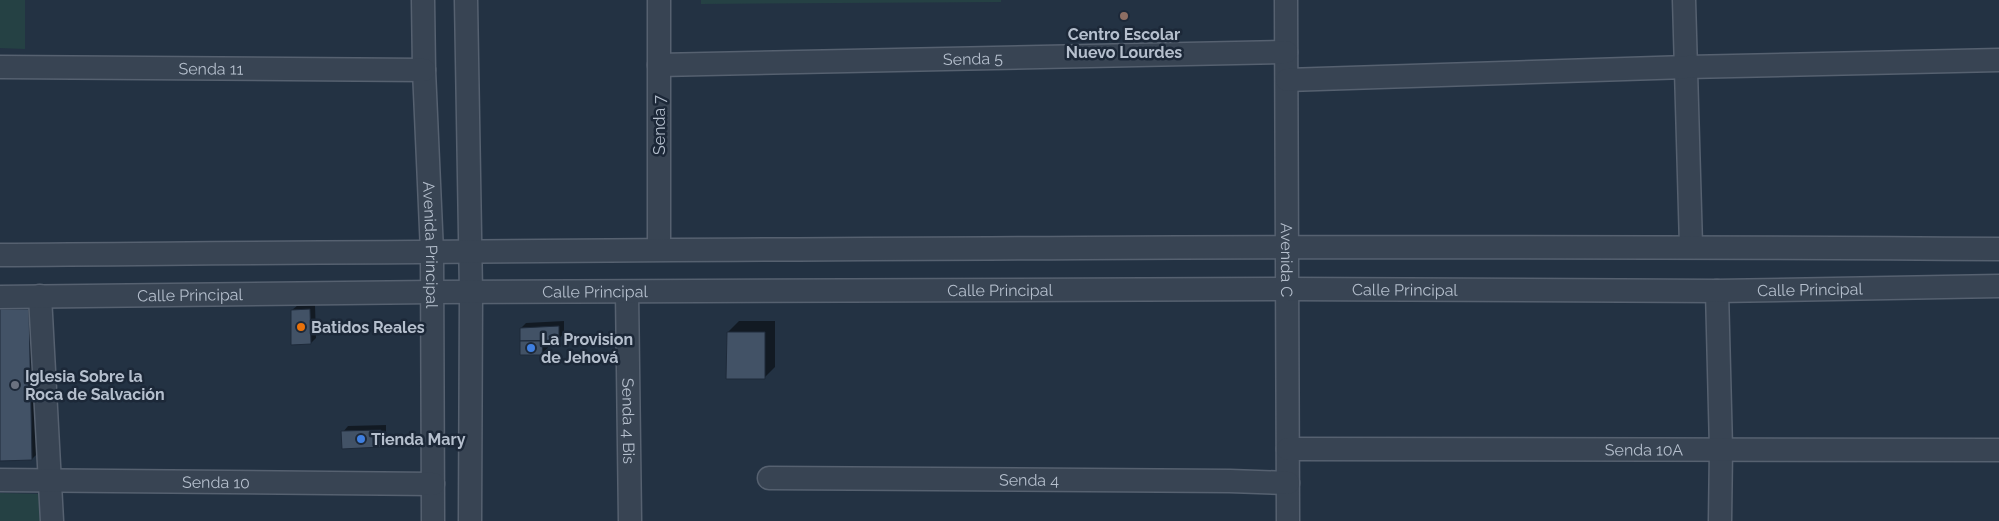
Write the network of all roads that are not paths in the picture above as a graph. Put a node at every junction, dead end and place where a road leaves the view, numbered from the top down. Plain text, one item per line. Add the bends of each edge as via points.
1 (423, 0) edge
2 (466, 0) edge
3 (659, 0) edge
4 (1286, 0) edge
5 (1684, 0) edge
6 (1286, 52) junction
7 (1999, 60) edge
8 (659, 65) junction
9 (1687, 66) junction
10 (0, 67) edge
11 (424, 70) junction
12 (1287, 80) junction
13 (1691, 246) junction
14 (1287, 247) junction
15 (659, 249) junction
16 (1999, 249) edge
17 (432, 252) junction
18 (470, 252) junction
19 (0, 255) edge
20 (1999, 286) edge
21 (1287, 289) junction
22 (1717, 291) junction
23 (433, 292) junction
24 (627, 292) junction
25 (471, 293) junction
26 (40, 296) junction
27 (0, 297) edge
28 (1288, 449) junction
29 (1721, 449) junction
30 (1999, 450) edge
31 (769, 478) dead end
32 (0, 480) edge
33 (50, 480) junction
34 (1288, 483) junction
35 (433, 484) junction
36 (52, 521) edge
37 (433, 521) edge
38 (470, 521) edge
39 (630, 521) edge
40 (1288, 521) edge
41 (1720, 521) edge

1 - 11 street, Avenida Principal
2 - 18 street
3 - 8 street, Senda 7
4 - 6 street, Avenida C
5 - 9 street
6 - 8 street, Senda 5
6 - 12 street, Avenida C
7 - 9 street
8 - 15 street, Senda 7
9 - 12 street
9 - 13 street
10 - 11 street, Senda 11
11 - 17 street, Avenida Principal
12 - 14 street, Avenida C
13 - 14 street
13 - 16 street
14 - 15 street
14 - 21 street, Avenida C
15 - 18 street
17 - 18 street
17 - 19 street
17 - 23 street, Avenida Principal
18 - 25 street
20 - 22 street, Calle Principal
21 - 22 street, Calle Principal
21 - 24 street, Calle Principal
21 - 28 street, Avenida C
22 - 29 street
23 - 25 street, Calle Principal
23 - 26 street, Calle Principal
23 - 35 street, Avenida Principal
24 - 25 street, Calle Principal
24 - 39 street, Senda 4 Bis
25 - 38 street
26 - 27 street, Calle Principal
26 - 33 street
28 - 29 street, Senda 10A
28 - 34 street, Avenida C
29 - 30 street, Senda 10A
29 - 41 street
31 - 34 street, Senda 4
32 - 33 street, Senda 10
33 - 35 street, Senda 10
33 - 36 street
34 - 40 street, Avenida C
35 - 37 street, Avenida Principal

